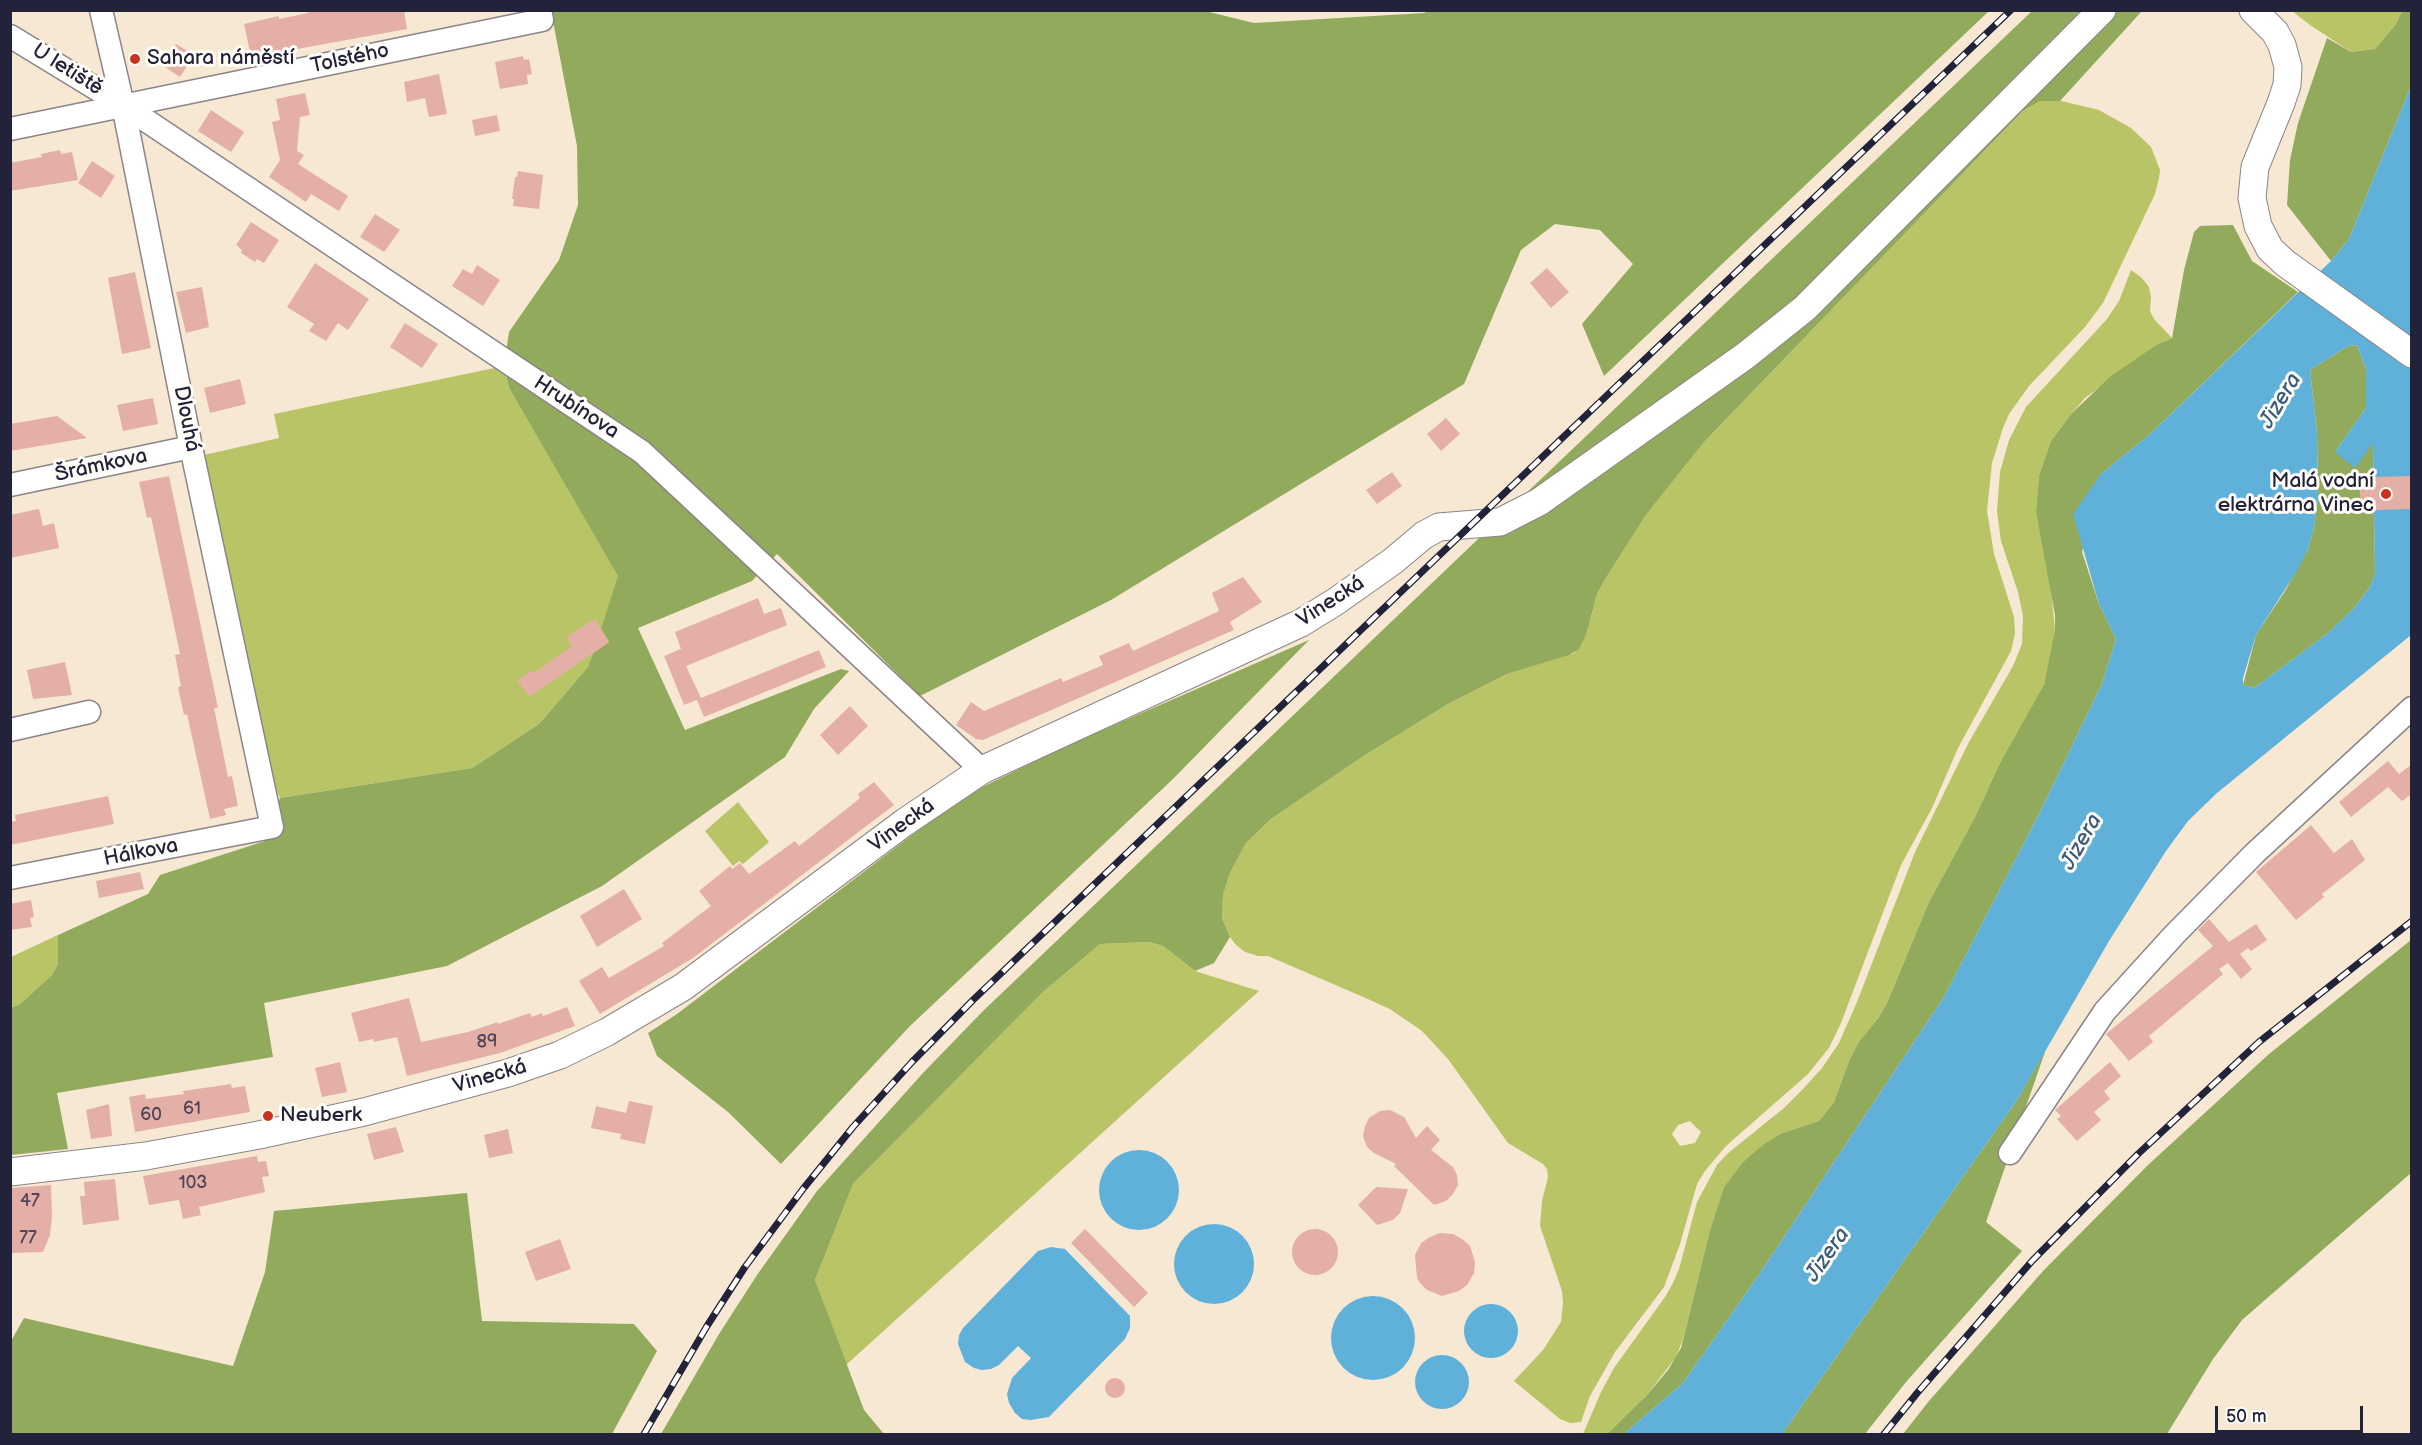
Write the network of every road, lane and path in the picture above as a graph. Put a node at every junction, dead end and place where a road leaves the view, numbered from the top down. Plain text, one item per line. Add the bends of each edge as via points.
1 (101, 10) edge
2 (2102, 10) edge
3 (2253, 10) edge
4 (541, 15) edge
5 (10, 36) edge
6 (123, 105) junction
7 (10, 129) edge
8 (2412, 354) edge
9 (191, 447) junction
10 (10, 485) edge
11 (2412, 708) edge
12 (88, 712) dead end
13 (10, 730) edge
14 (982, 770) junction
15 (272, 827) joint
16 (10, 878) edge
17 (2010, 1153) dead end
18 (10, 1172) edge

1 - 6 street, Dlouhá
2 - 14 street, Vinecká via 1805,308 1745,356 1539,502 1500,522 1439,527 1301,623
3 - 8 street via 2275,32 2288,67 2284,94 2255,166 2252,198 2258,226 2277,256
4 - 6 street, Tolstého
5 - 6 street, U letiště
6 - 7 street, Tolstého
6 - 9 street, Dlouhá
6 - 14 street, Hrubínova via 642,452
9 - 10 street, Šrámkova
9 - 15 street, Dlouhá
11 - 17 street via 2255,853 2105,1011
12 - 13 street
14 - 18 street, Vinecká via 905,822 683,987 608,1032 560,1055 397,1103 259,1135 146,1156
15 - 16 street, Hálkova

